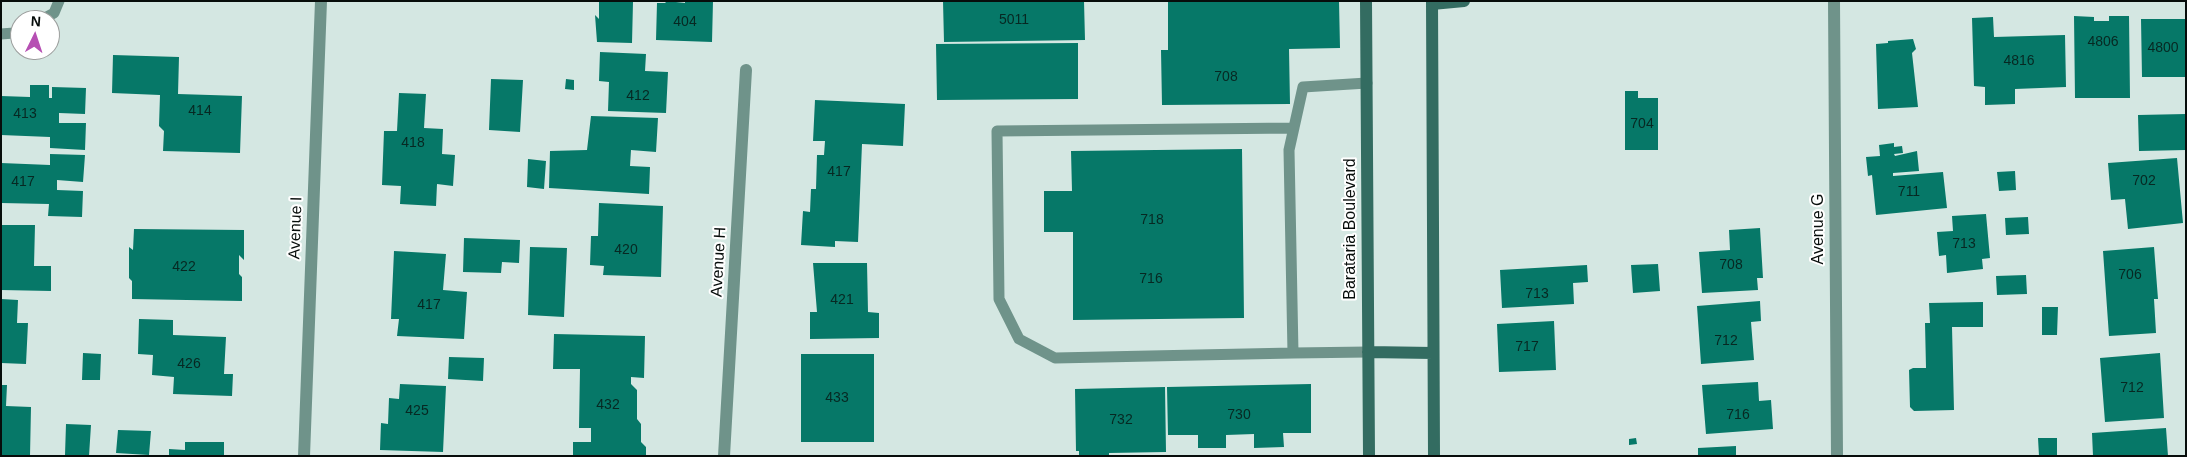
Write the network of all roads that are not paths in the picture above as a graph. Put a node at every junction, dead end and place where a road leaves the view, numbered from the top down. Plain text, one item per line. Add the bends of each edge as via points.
1 (321, 1) edge
2 (1366, 1) edge
3 (1464, 1) edge
4 (1834, 1) edge
5 (1432, 2) edge
6 (746, 70) dead end
7 (1367, 83) junction
8 (1294, 128) junction
9 (1368, 352) junction
10 (1293, 353) junction
11 (1433, 353) junction
12 (304, 456) edge
13 (724, 456) edge
14 (1370, 456) edge
15 (1434, 456) edge
16 (1837, 456) edge

1 - 12 street, Avenue I
2 - 7 main road, Barataria Boulevard
3 - 5 main road
4 - 16 street, Avenue G
5 - 11 main road
6 - 13 street, Avenue H
7 - 8 lane via 1303,87
7 - 9 main road, Barataria Boulevard
8 - 10 lane via 1289,150
8 - 10 lane via 997,131 999,299 1019,339 1054,358
9 - 10 lane
9 - 11 main road
9 - 14 main road, Barataria Boulevard
11 - 15 main road

